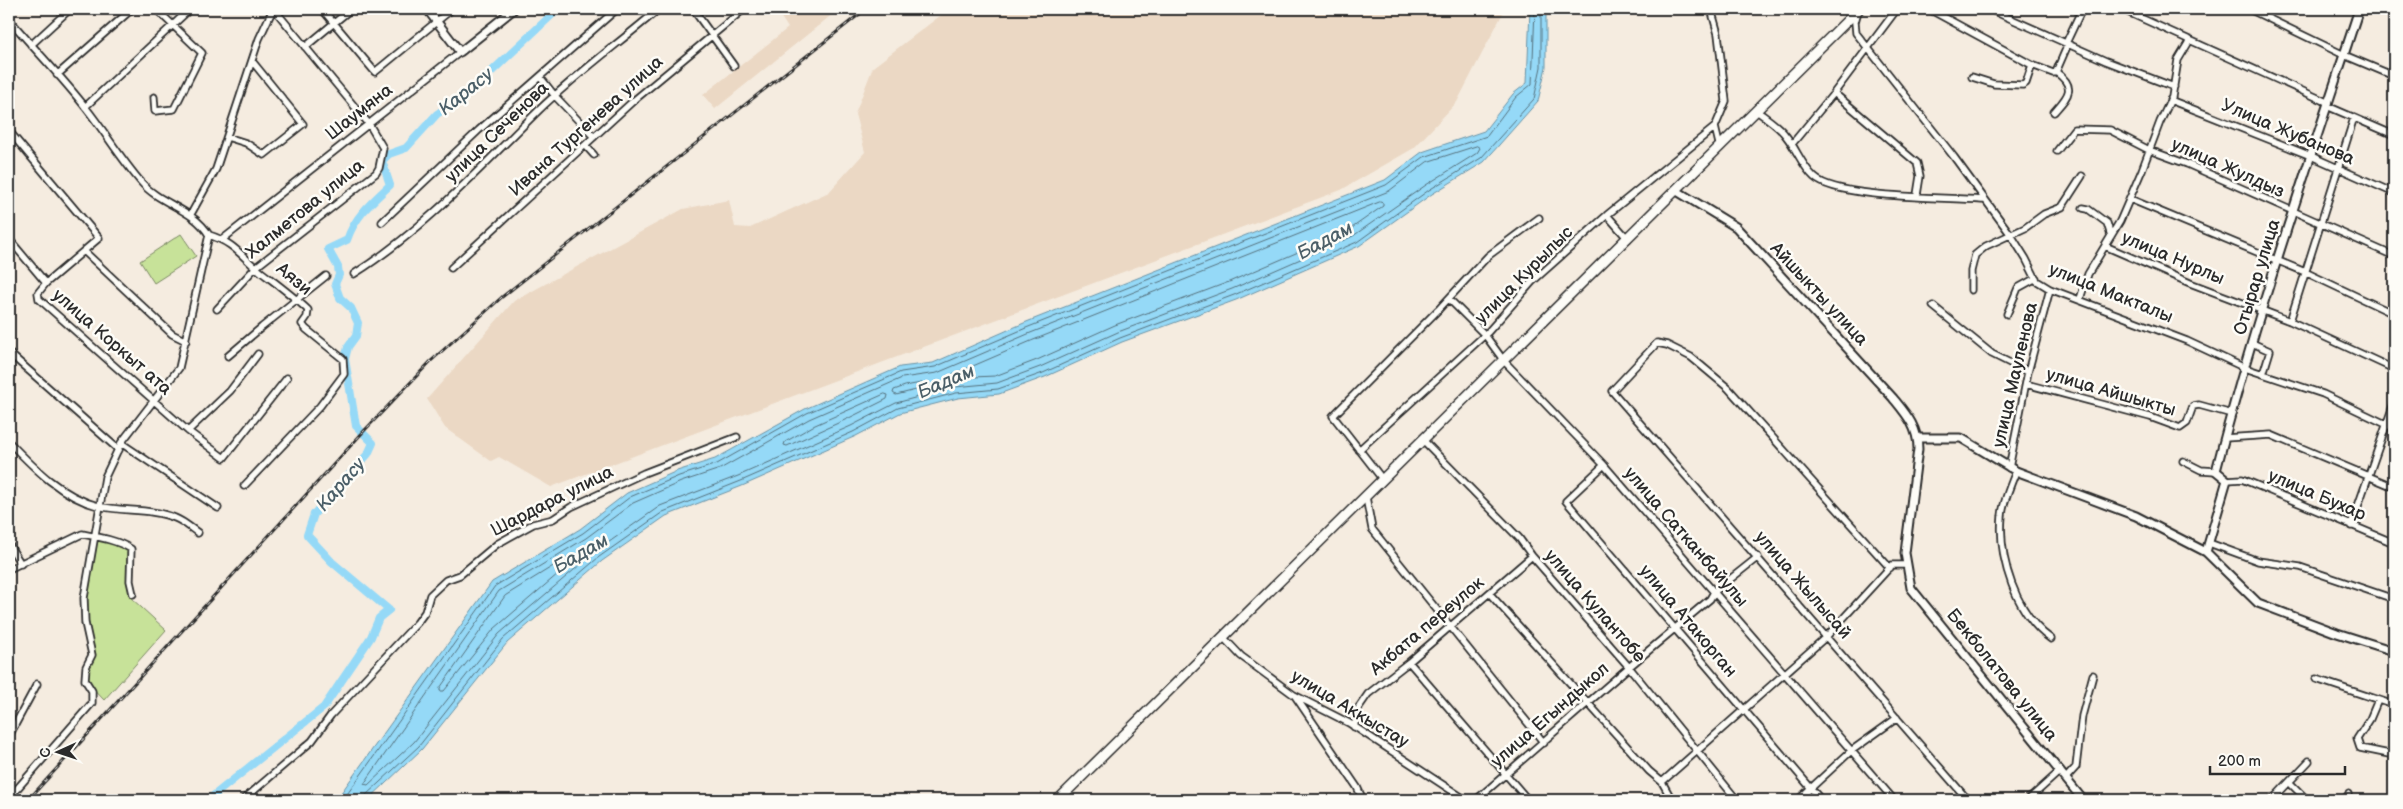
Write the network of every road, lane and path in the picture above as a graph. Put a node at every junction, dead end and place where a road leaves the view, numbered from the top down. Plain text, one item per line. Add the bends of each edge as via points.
1 (70, 9) edge
2 (132, 9) edge
3 (156, 9) edge
4 (190, 9) edge
5 (273, 9) edge
6 (322, 9) edge
7 (351, 9) edge
8 (427, 9) edge
9 (452, 9) edge
10 (514, 9) edge
11 (616, 9) edge
12 (659, 9) edge
13 (693, 9) edge
14 (744, 9) edge
15 (1711, 9) edge
16 (1859, 9) edge
17 (1897, 9) edge
18 (1929, 9) edge
19 (1990, 9) edge
20 (2082, 9) edge
21 (2121, 9) edge
22 (2249, 9) edge
23 (2359, 9) edge
24 (2390, 9) edge
25 (2394, 11) edge
26 (9, 19) edge
27 (437, 21) junction
28 (334, 23) junction
29 (172, 25) junction
30 (712, 35) junction
31 (2190, 40) junction
32 (2066, 43) junction
33 (31, 45) junction
34 (305, 47) junction
35 (1868, 50) junction
36 (460, 52) junction
37 (2344, 55) junction
38 (252, 61) junction
39 (2032, 65) junction
40 (734, 66) dead end
41 (2056, 72) junction
42 (57, 75) junction
43 (540, 76) junction
44 (2394, 76) edge
45 (1972, 77) dead end
46 (2174, 87) junction
47 (1834, 93) junction
48 (555, 96) junction
49 (154, 97) dead end
50 (2170, 100) junction
51 (2328, 104) junction
52 (85, 107) junction
53 (1756, 112) junction
54 (2054, 112) dead end
55 (2354, 118) junction
56 (368, 124) junction
57 (1715, 127) junction
58 (9, 131) edge
59 (2394, 135) edge
60 (227, 137) junction
61 (594, 137) junction
62 (1792, 144) junction
63 (585, 145) junction
64 (1720, 148) junction
65 (2149, 150) junction
66 (2057, 151) dead end
67 (594, 155) dead end
68 (2311, 156) junction
69 (2338, 168) junction
70 (2082, 176) dead end
71 (1677, 191) junction
72 (2394, 193) edge
73 (1917, 195) junction
74 (2130, 199) junction
75 (1984, 200) junction
76 (2083, 208) dead end
77 (2293, 213) junction
78 (190, 214) junction
79 (1607, 215) junction
80 (1539, 218) dead end
81 (382, 222) dead end
82 (2320, 223) junction
83 (209, 235) junction
84 (2011, 235) junction
85 (2111, 236) junction
86 (9, 239) edge
87 (223, 239) junction
88 (1628, 239) junction
89 (2105, 246) junction
90 (85, 252) junction
91 (2394, 256) edge
92 (2277, 262) junction
93 (256, 267) junction
94 (451, 268) dead end
95 (2305, 272) junction
96 (354, 274) dead end
97 (326, 276) dead end
98 (2036, 278) junction
99 (46, 283) junction
100 (2050, 288) junction
101 (1971, 290) dead end
102 (296, 298) junction
103 (1449, 298) junction
104 (2080, 298) junction
105 (1934, 306) dead end
106 (217, 309) dead end
107 (2262, 310) junction
108 (2007, 314) dead end
109 (2394, 314) edge
110 (2290, 322) junction
111 (1485, 335) junction
112 (186, 341) junction
113 (2252, 342) junction
114 (9, 353) edge
115 (258, 354) dead end
116 (228, 356) dead end
117 (1504, 360) junction
118 (2245, 368) junction
119 (2394, 369) edge
120 (2028, 372) junction
121 (2263, 374) junction
122 (287, 378) dead end
123 (2026, 384) junction
124 (156, 400) junction
125 (2394, 403) edge
126 (2232, 414) junction
127 (2386, 425) junction
128 (2394, 428) edge
129 (188, 431) junction
130 (736, 437) dead end
131 (1422, 438) junction
132 (1918, 438) junction
133 (2224, 438) junction
134 (9, 442) edge
135 (121, 443) junction
136 (119, 450) junction
137 (1359, 450) junction
138 (2183, 461) dead end
139 (1604, 464) junction
140 (2012, 470) junction
141 (2216, 472) junction
142 (2368, 476) junction
143 (1383, 480) junction
144 (2227, 480) junction
145 (244, 486) dead end
146 (2394, 487) edge
147 (1366, 497) junction
148 (99, 506) junction
149 (218, 508) dead end
150 (2351, 526) junction
151 (198, 532) dead end
152 (94, 537) junction
153 (2209, 543) junction
154 (2394, 543) edge
155 (9, 545) edge
156 (2206, 552) junction
157 (1532, 556) junction
158 (1758, 557) junction
159 (21, 564) junction
160 (1907, 565) junction
161 (1890, 568) junction
162 (9, 569) edge
163 (1714, 592) junction
164 (133, 594) dead end
165 (1490, 594) junction
166 (2394, 599) edge
167 (1450, 628) junction
168 (1676, 628) junction
169 (1827, 636) junction
170 (1223, 638) junction
171 (2051, 639) dead end
172 (2394, 651) edge
173 (1409, 662) junction
174 (1629, 667) junction
175 (1784, 674) junction
176 (2093, 675) dead end
177 (2316, 679) dead end
178 (37, 684) dead end
179 (1294, 695) junction
180 (2378, 700) junction
181 (1589, 703) junction
182 (2394, 705) edge
183 (1743, 710) junction
184 (1897, 718) junction
185 (1354, 727) junction
186 (9, 736) edge
187 (1544, 743) junction
188 (1696, 752) junction
189 (1851, 752) junction
190 (2394, 755) edge
191 (2309, 761) dead end
192 (2060, 771) junction
193 (1505, 774) junction
194 (2066, 778) junction
195 (1662, 782) junction
196 (2289, 782) junction
197 (1811, 789) junction
198 (2349, 794) dead end
199 (1456, 797) edge
200 (9, 798) edge
201 (243, 800) edge
202 (1058, 800) edge
203 (1364, 800) edge
204 (1466, 800) edge
205 (1476, 800) edge
206 (1528, 800) edge
207 (1672, 800) edge
208 (1737, 800) edge
209 (1798, 800) edge
210 (1821, 800) edge
211 (1894, 800) edge
212 (1968, 800) edge
213 (2028, 800) edge
214 (2083, 800) edge
215 (2272, 800) edge
216 (2307, 800) edge
217 (2344, 800) edge

1 - 33 street
2 - 42 street
3 - 29 street
4 - 29 street
5 - 34 street
5 - 38 street
6 - 28 street
7 - 28 street
8 - 27 street
9 - 27 street
10 - 36 street, Шаумяна
11 - 43 street
12 - 48 street, улица Сеченова
13 - 30 street
14 - 30 street, Ивана Тургенева улица
15 - 57 street via 1718,34 1726,101
16 - 35 street, улица Макталы via 1856,33
16 - 53 highway
17 - 35 street
18 - 39 street
19 - 32 street
20 - 32 street
21 - 31 street
22 - 37 street
23 - 37 street, Отырар улица
24 - 25 street
26 - 33 street
27 - 28 street via 375,72
27 - 36 street
28 - 34 street
29 - 49 street via 202,53 174,108 155,111
29 - 52 street
30 - 40 street
30 - 61 street, Ивана Тургенева улица
31 - 46 street via 2178,60
31 - 51 street
32 - 41 street
32 - 46 street
33 - 42 street
34 - 56 street
35 - 47 street
35 - 75 street, улица Макталы via 1954,157
36 - 56 street, Шаумяна
37 - 44 street
37 - 51 street, Отырар улица
38 - 60 street
38 - 60 street via 303,124 264,155 246,143
39 - 41 street via 2053,74
39 - 45 street via 2023,85 1994,84
41 - 54 street via 2070,90
42 - 52 street
43 - 48 street
43 - 81 street
46 - 50 street
47 - 62 street
47 - 73 street via 1917,163 1920,176
48 - 61 street
48 - 96 street, улица Сеченова via 413,233
50 - 65 street
50 - 68 street, Улица Жубанова
51 - 55 street
51 - 68 street, Отырар улица
52 - 78 street via 142,184
53 - 62 street via 1775,124
53 - 64 highway
55 - 59 street
55 - 69 street
56 - 87 street, Шаумяна
56 - 93 street, Халметова улица via 384,148 376,172
57 - 64 street
57 - 79 street, улица Курылыс
58 - 90 street via 99,238
60 - 78 street via 216,169
61 - 63 street, Ивана Тургенева улица
62 - 73 street via 1818,180 1876,195
63 - 67 street
63 - 94 street, Ивана Тургенева улица
64 - 71 highway
65 - 66 street, улица Жулдыз via 2110,130 2074,129
65 - 74 street
65 - 77 street, улица Жулдыз
68 - 69 street, Улица Жубанова
68 - 77 street, Отырар улица
69 - 72 street, Улица Жубанова
69 - 82 street
70 - 84 street via 2062,207 2044,214
71 - 88 highway
71 - 132 street, Айшыкты улица via 1736,227 1894,398 1912,422
73 - 75 street
74 - 85 street
74 - 92 street
75 - 84 street, улица Макталы
76 - 85 street via 2107,223
77 - 82 street, улица Жулдыз
77 - 92 street, Отырар улица
78 - 83 street
79 - 88 street
79 - 111 street, улица Курылыс via 1532,282
80 - 103 street via 1488,256
82 - 91 street, улица Жулдыз
82 - 95 street
83 - 87 street, Аязи
83 - 112 street
84 - 98 street, улица Макталы
84 - 101 street via 1986,246 1975,255
85 - 89 street
86 - 99 street, улица Коркыт ата
87 - 93 street, Аязи
88 - 117 highway
89 - 104 street via 2088,274
89 - 107 street, улица Нурлы
90 - 99 street
90 - 112 street via 172,334
92 - 95 street
92 - 107 street, Отырар улица
93 - 102 street, Аязи
93 - 106 street, Халметова улица
95 - 109 street
95 - 110 street
97 - 102 street
98 - 100 street, улица Макталы
98 - 108 street via 2018,288
99 - 124 street, улица Коркыт ата via 38,293 39,299
100 - 104 street, улица Макталы
100 - 120 street, улица Мауленова
102 - 116 street
102 - 145 street, Аязи via 308,310 302,324 343,359 344,374 320,406
103 - 111 street, улица Сатканбайулы
103 - 137 street via 1333,416
104 - 118 street, улица Макталы
105 - 120 street, улица Айшыкты via 1992,354
107 - 110 street, улица Нурлы
107 - 113 street, Отырар улица
110 - 119 street, улица Нурлы
111 - 117 street, улица Сатканбайулы
111 - 137 street, улица Курылыс
112 - 124 street via 179,368
113 - 118 street, Отырар улица
113 - 121 street via 2270,350
114 - 136 street
115 - 129 street via 230,391
117 - 131 highway
117 - 139 street, улица Сатканбайулы
118 - 121 street, улица Макталы
118 - 126 street, Отырар улица
120 - 123 street, улица Мауленова
121 - 127 street, улица Макталы via 2323,394
122 - 129 street, улица Коркыт ата via 224,458
123 - 126 street, улица Айшыкты via 2150,416 2180,428 2187,423 2193,406
123 - 140 street, улица Мауленова
124 - 129 street, улица Коркыт ата
124 - 135 street
125 - 127 street
126 - 133 street, Отырар улица
127 - 128 street, улица Макталы
127 - 142 street
130 - 201 street, Шардара улица via 644,473 571,507 553,519 534,524 497,544 460,574 446,580 430,595 425,612 417,623 331,715 312,741
131 - 143 highway
131 - 157 street, улица Кулантобе via 1519,538
132 - 140 street via 1961,438
132 - 160 street via 1905,553
133 - 141 street, Отырар улица
133 - 142 street via 2271,435
134 - 148 street via 31,466 73,498
135 - 136 street
135 - 149 street
136 - 148 street via 104,477
137 - 143 street
138 - 141 street via 2201,470
139 - 163 street, улица Сатканбайулы
139 - 168 street, улица Атакорган via 1566,501
140 - 156 street via 2157,526
140 - 171 street, улица Мауленова via 2002,514 2001,541 2021,604 2037,629
141 - 144 street
142 - 146 street
142 - 150 street
143 - 147 highway
144 - 150 street, улица Бухар via 2242,480
144 - 153 street
147 - 167 street via 1372,529
147 - 170 highway
148 - 151 street via 154,512 176,518
148 - 152 street
150 - 154 street, улица Бухар
152 - 159 street via 82,534
152 - 164 street via 131,549
152 - 200 street via 84,598 84,623 92,655 86,667 85,680 92,691 92,703
153 - 156 street
153 - 166 street via 2258,561 2300,567
155 - 159 street
156 - 172 street via 2258,603
157 - 165 street, Акбата переулок
157 - 174 street, улица Кулантобе
158 - 161 street, улица Жылысай via 1612,391 1657,343 1691,356 1728,388
158 - 163 street, улица Егындыкол
158 - 169 street, улица Жылысай
159 - 162 street
160 - 161 street via 1892,565
160 - 192 street, Бекболатова улица via 1911,588
161 - 169 street
163 - 168 street, улица Егындыкол
163 - 175 street, улица Сатканбайулы
165 - 167 street, Акбата переулок
165 - 181 street
167 - 173 street, Акбата переулок
167 - 187 street
168 - 174 street, улица Егындыкол
168 - 183 street, улица Атакорган
169 - 175 street
169 - 184 street, улица Жылысай
170 - 179 street, улица Аккыстау via 1241,656
170 - 202 highway
173 - 185 street, Акбата переулок via 1368,694 1358,707
173 - 193 street
174 - 181 street, улица Егындыкол
174 - 188 street, улица Кулантобе
175 - 183 street
175 - 189 street, улица Сатканбайулы
176 - 194 street via 2082,716 2076,767
177 - 180 street
178 - 186 street
179 - 185 street, улица Аккыстау
179 - 203 street
180 - 182 street
180 - 190 street via 2357,743 2360,748
181 - 187 street, улица Егындыкол
181 - 195 street
183 - 188 street
183 - 197 street, улица Атакорган
184 - 189 street
184 - 212 street, улица Жылысай
185 - 199 street, улица Аккыстау
187 - 193 street, улица Егындыкол
188 - 195 street
188 - 208 street, улица Кулантобе
189 - 197 street
189 - 211 street, улица Сатканбайулы
191 - 196 street
192 - 194 street, Бекболатова улица
192 - 213 street
193 - 205 street, улица Егындыкол
193 - 206 street
194 - 214 street, Бекболатова улица
195 - 207 street
196 - 215 street
196 - 216 street
197 - 209 street
197 - 210 street, улица Атакорган
198 - 217 street
199 - 204 street, улица Аккыстау

